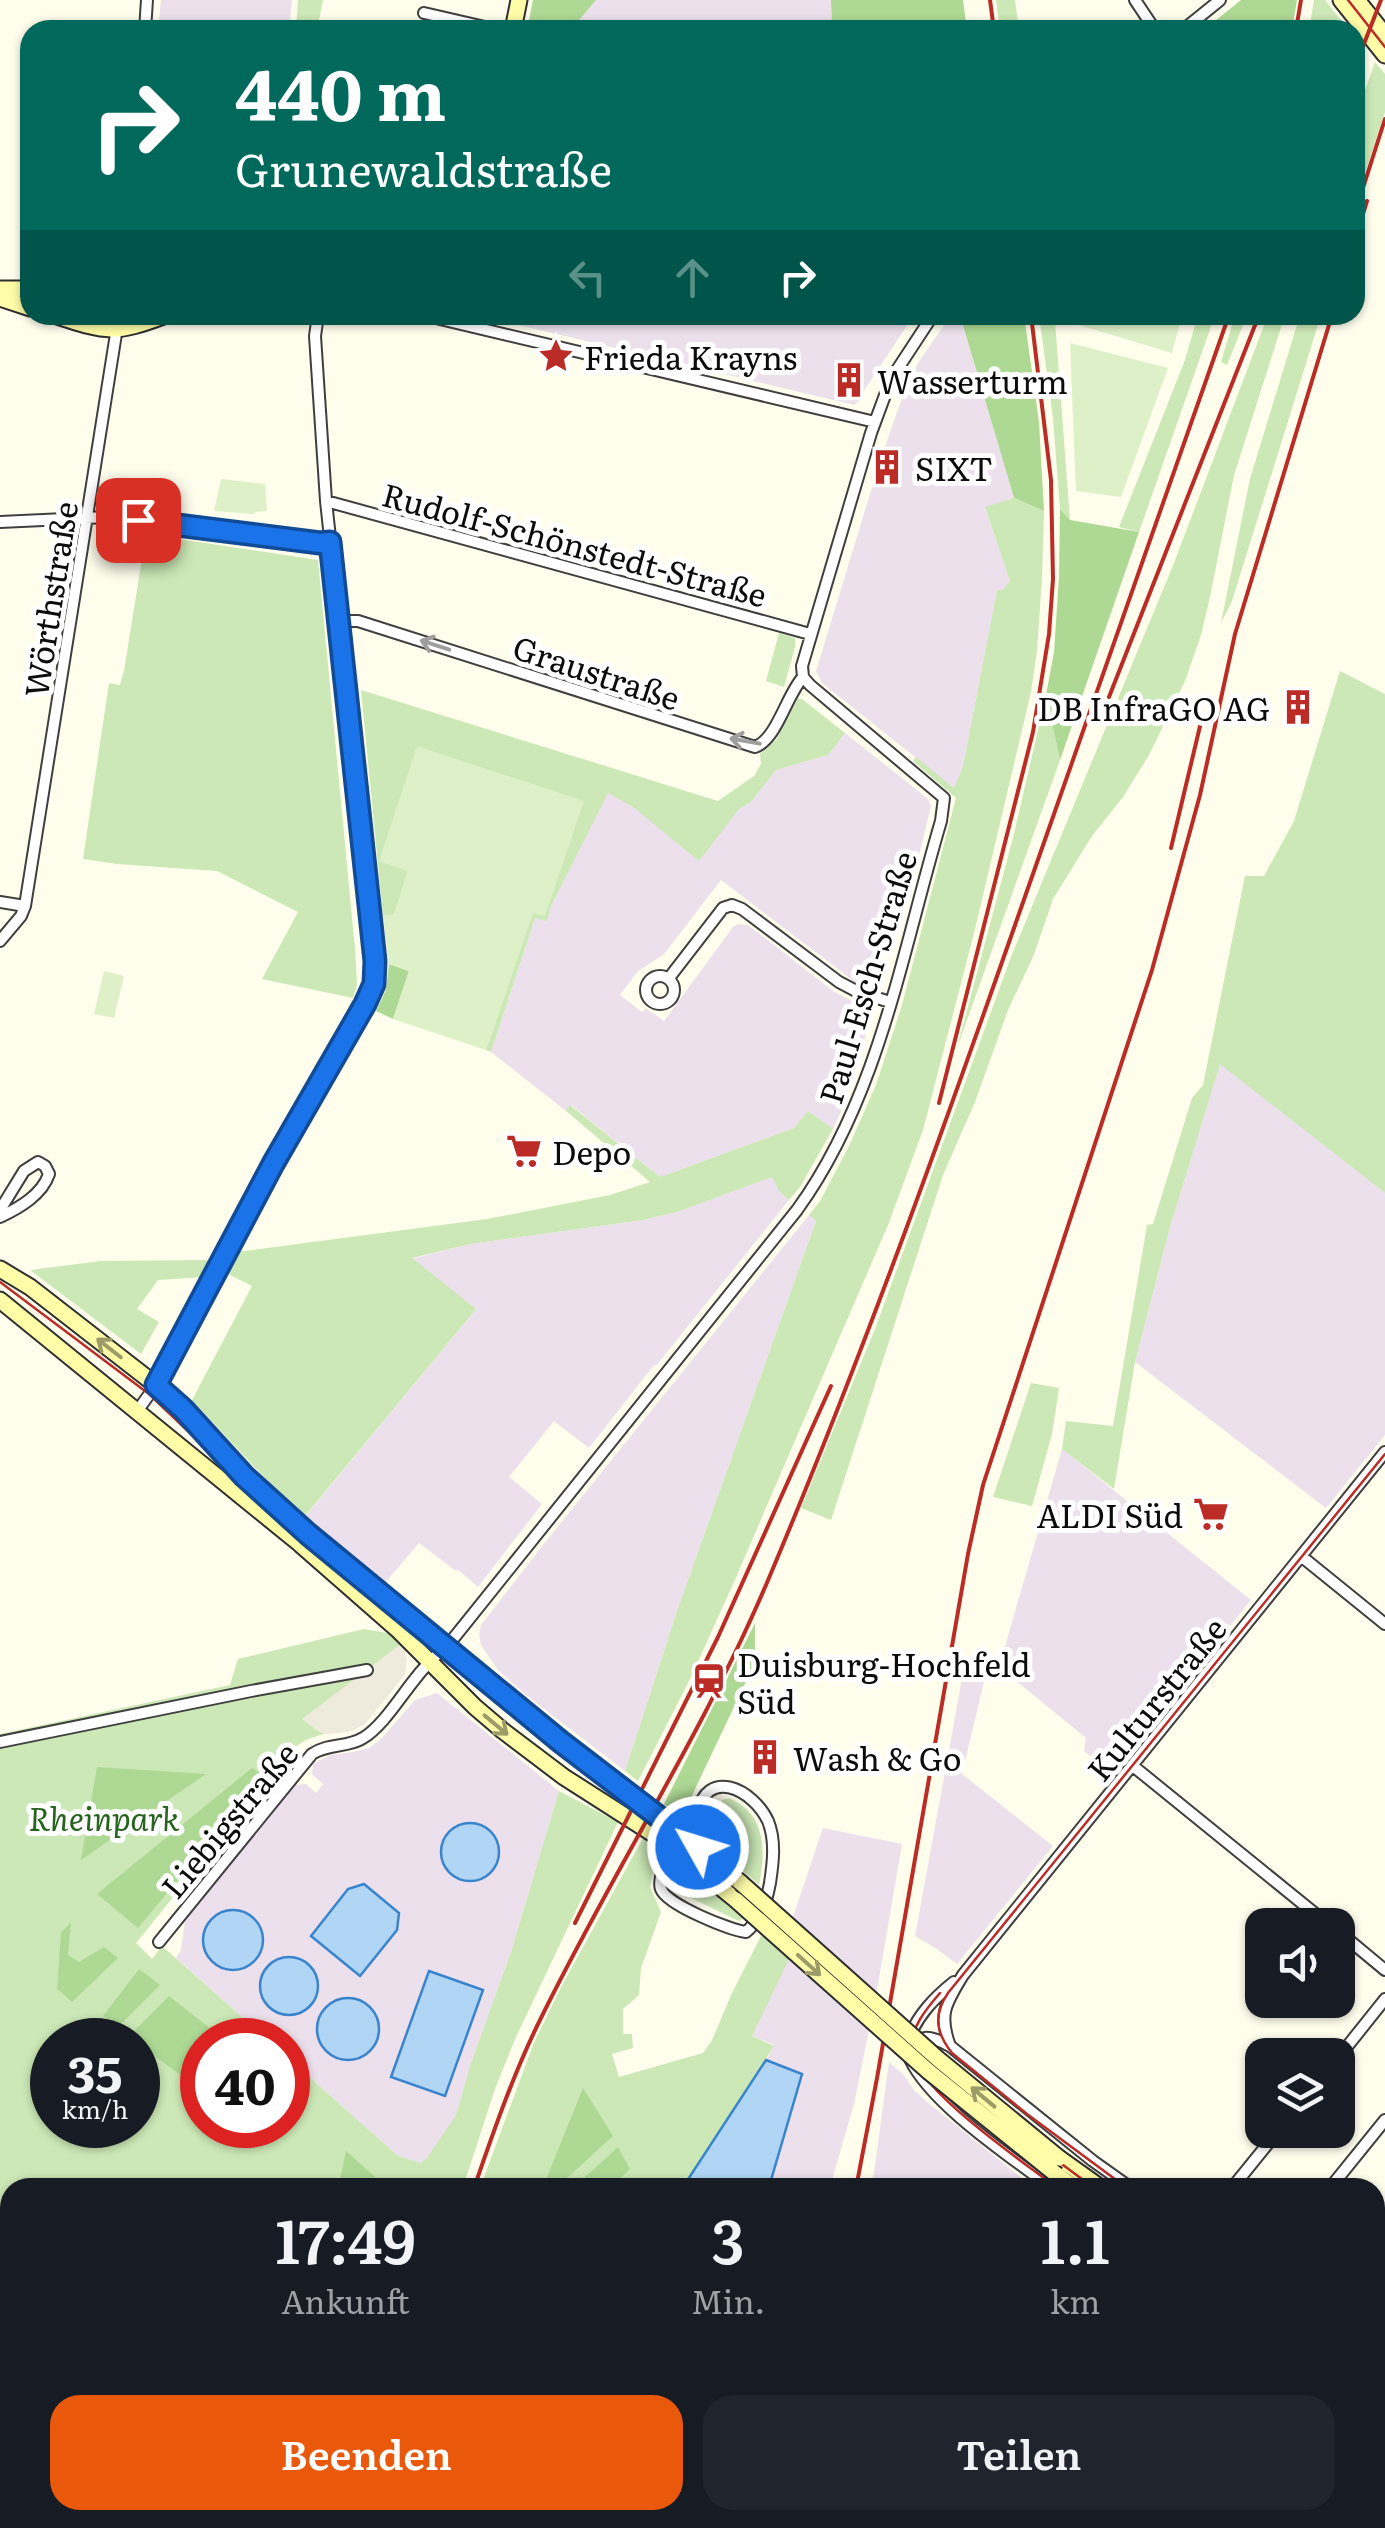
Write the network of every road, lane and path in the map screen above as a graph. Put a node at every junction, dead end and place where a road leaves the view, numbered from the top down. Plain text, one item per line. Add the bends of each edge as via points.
1 (1220, 0) edge
2 (1341, 0) edge
3 (1358, 0) edge
4 (424, 13) dead end
5 (454, 20) edge
6 (1195, 20) edge
7 (1357, 20) edge
8 (1365, 30) edge
9 (1385, 34) edge
10 (1385, 55) edge
11 (118, 325) edge
12 (317, 325) edge
13 (465, 325) edge
14 (926, 325) edge
15 (875, 422) junction
16 (326, 501) junction
17 (88, 516) junction
18 (0, 522) edge
19 (330, 542) junction
20 (340, 621) junction
21 (810, 634) junction
22 (803, 677) junction
23 (0, 902) edge
24 (25, 906) junction
25 (0, 941) edge
26 (669, 978) dead end
27 (890, 1002) junction
28 (0, 1214) edge
29 (0, 1270) edge
30 (0, 1300) edge
31 (156, 1385) junction
32 (138, 1410) junction
33 (1385, 1452) edge
34 (1302, 1556) junction
35 (1385, 1624) edge
36 (444, 1647) junction
37 (429, 1662) junction
38 (367, 1670) dead end
39 (0, 1742) edge
40 (1133, 1766) junction
41 (697, 1813) junction
42 (666, 1821) junction
43 (661, 1838) junction
44 (693, 1853) junction
45 (663, 1870) junction
46 (1309, 1908) edge
47 (159, 1942) dead end
48 (1355, 1946) edge
49 (1385, 1970) edge
50 (963, 1975) junction
51 (1385, 2000) edge
52 (1354, 2038) edge
53 (950, 2046) junction
54 (908, 2056) junction
55 (1385, 2120) edge
56 (1264, 2148) edge
57 (1056, 2173) edge
58 (1117, 2178) edge
59 (1240, 2178) edge
60 (1338, 2178) edge

1 - 6 street
2 - 7 street
3 - 9 street
4 - 5 street
8 - 10 street
11 - 17 street, Wörthstraße
12 - 16 street
13 - 15 street
14 - 15 street via 891,379
15 - 21 street
16 - 19 street
16 - 21 street, Rudolf-Schönstedt-Straße
17 - 18 street
17 - 19 street
17 - 24 street, Wörthstraße
19 - 20 street
22 -> 20 street, Graustraße via 764,744 755,747 358,621
20 - 31 street via 374,984
21 - 22 street
22 - 27 street, Paul-Esch-Straße via 944,798
23 - 24 street
24 - 25 street, Wörthstraße
26 - 27 street via 732,905 839,982
27 - 36 street, Paul-Esch-Straße via 865,1083 809,1193
28 - 28 street via 36,1194 49,1174 45,1166 38,1162 24,1171
31 -> 29 street
30 - 32 street
31 - 32 street
31 - 36 street via 276,1506
32 - 37 street
33 - 34 street, Kulturstraße
34 - 35 street
34 - 40 street, Kulturstraße
36 - 37 street, Paul-Esch-Straße
36 - 42 street
37 -> 43 street via 530,1752
37 - 47 street, Liebigstraße via 374,1730 312,1754
38 - 39 street
40 - 46 street
40 - 50 street, Kulturstraße
41 - 42 street
41 - 44 street
41 - 45 street via 710,1790 727,1785 744,1793 767,1820 769,1892 753,1926 732,1930 672,1900 662,1890
42 - 44 street
43 - 44 street
43 - 45 street
44 - 45 street
44 -> 57 street, bridge via 736,1900 928,2072
57 -> 44 street, bridge via 741,1883
48 - 49 street
50 - 53 street via 943,2014
50 - 54 street via 916,2020
51 - 52 street
53 - 54 street via 925,2037
53 - 58 street
54 - 57 street via 934,2093 998,2147
55 - 60 street
56 - 59 street

